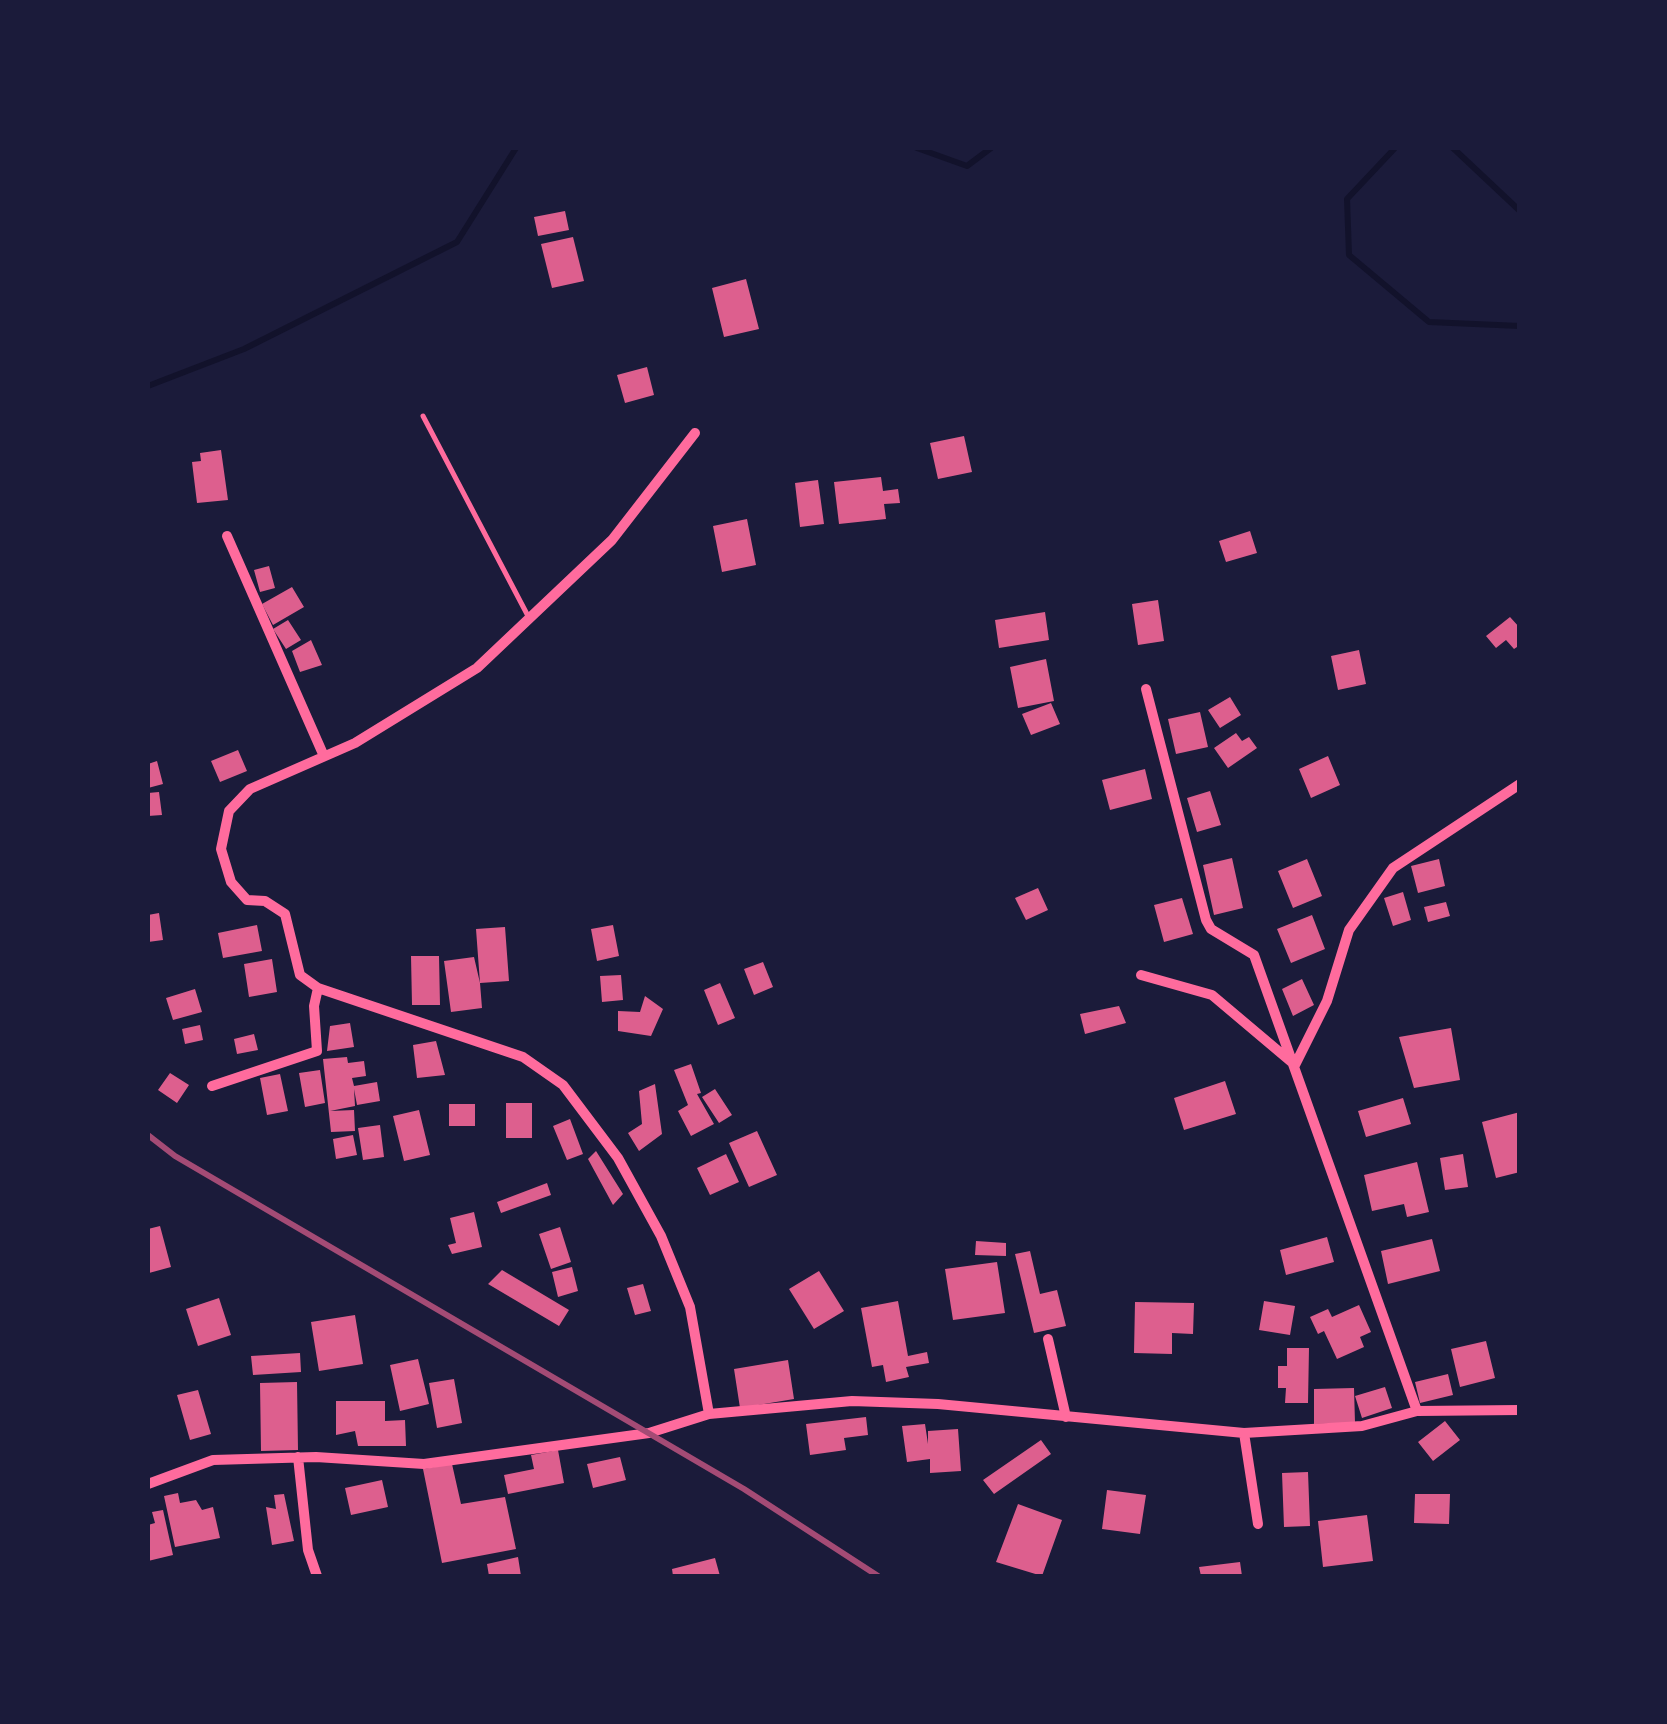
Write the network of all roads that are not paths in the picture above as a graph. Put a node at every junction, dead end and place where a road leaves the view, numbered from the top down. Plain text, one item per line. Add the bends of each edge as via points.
1 (423, 416) dead end
2 (695, 433) dead end
3 (227, 536) dead end
4 (529, 618) junction
5 (1146, 689) dead end
6 (323, 754) junction
7 (1520, 784) edge
8 (1140, 976) dead end
9 (318, 988) junction
10 (1295, 1065) junction
11 (212, 1086) dead end
12 (1048, 1339) dead end
13 (1520, 1410) edge
14 (1417, 1411) junction
15 (709, 1414) junction
16 (1066, 1417) junction
17 (1244, 1433) junction
18 (298, 1458) junction
19 (148, 1484) edge
20 (1258, 1524) dead end
21 (317, 1576) edge

1 - 4 lane
2 - 4 street via 612,540
3 - 6 street
4 - 6 street via 477,668 355,743
5 - 10 street via 1206,920 1254,955
6 - 9 street via 250,789 229,810 221,849 231,882 247,900 266,901 285,914 300,975
7 - 10 street via 1393,868 1349,930 1327,1001
8 - 10 street via 1212,994
9 - 11 street via 318,1051
9 - 15 street via 523,1057 563,1085 618,1158 661,1236 690,1307
10 - 14 street
12 - 16 street
13 - 14 street
14 - 17 street via 1362,1426
15 - 16 street via 852,1401
15 - 18 street via 650,1433 424,1464
16 - 17 street
17 - 20 street
18 - 19 street via 213,1460
18 - 21 street

